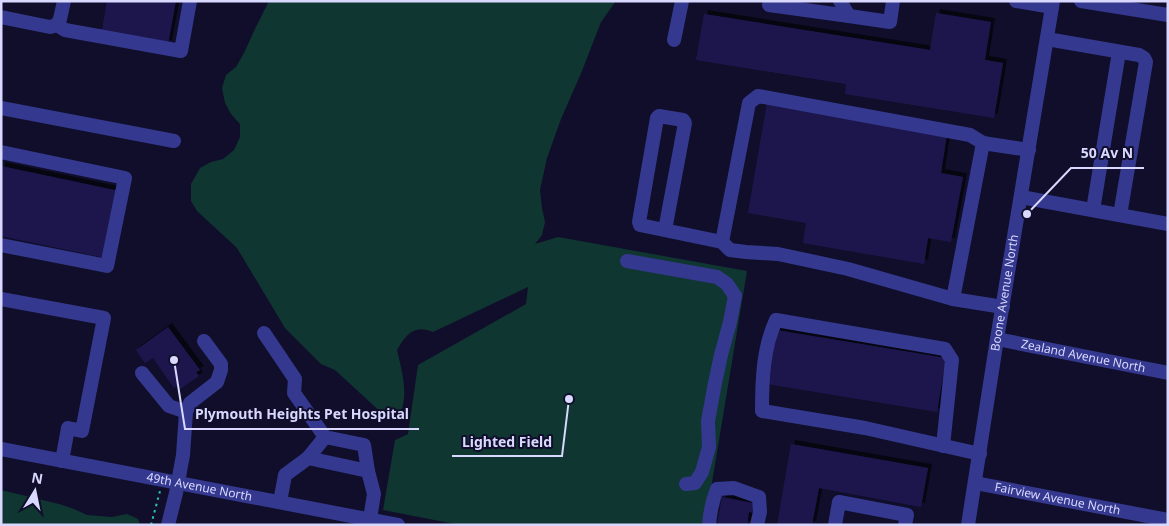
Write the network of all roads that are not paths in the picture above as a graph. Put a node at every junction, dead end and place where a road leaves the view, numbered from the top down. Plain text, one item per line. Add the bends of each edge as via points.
1 (64, 1) edge
2 (190, 1) edge
3 (682, 1) edge
4 (770, 1) edge
5 (840, 1) edge
6 (893, 1) edge
7 (1016, 1) edge
8 (1081, 1) edge
9 (1052, 4) edge
10 (1168, 15) edge
11 (849, 16) junction
12 (1, 17) edge
13 (56, 25) junction
14 (674, 40) dead end
15 (1047, 40) junction
16 (1119, 52) junction
17 (1, 108) edge
18 (174, 141) dead end
19 (983, 143) junction
20 (1029, 150) junction
21 (1, 152) edge
22 (1021, 197) junction
23 (1093, 210) junction
24 (1120, 215) junction
25 (1168, 224) edge
26 (665, 230) junction
27 (722, 242) junction
28 (1, 245) edge
29 (627, 261) dead end
30 (1, 299) edge
31 (953, 299) junction
32 (1003, 307) junction
33 (264, 333) dead end
34 (997, 339) junction
35 (204, 341) dead end
36 (142, 373) dead end
37 (1168, 373) edge
38 (186, 412) junction
39 (325, 437) junction
40 (943, 446) junction
41 (1, 448) edge
42 (980, 454) junction
43 (308, 458) junction
44 (62, 460) junction
45 (368, 471) junction
46 (178, 482) junction
47 (975, 483) junction
48 (686, 484) dead end
49 (280, 502) junction
50 (324, 518) edge
51 (370, 519) junction
52 (1168, 520) edge
53 (168, 525) edge
54 (398, 525) edge
55 (709, 525) edge
56 (757, 525) edge
57 (835, 525) edge
58 (905, 525) edge
59 (968, 525) edge

1 - 13 street
2 - 13 street via 181,51 64,30
3 - 14 street
4 - 11 street via 769,5
5 - 11 street
6 - 11 street via 890,22
7 - 9 street
8 - 10 street
9 - 15 street, Boone Avenue North
12 - 13 street via 50,27
15 - 16 street
15 - 20 street, Boone Avenue North
16 - 23 street
16 - 24 street via 1139,55 1146,62
17 - 18 street
19 - 20 street
19 - 27 street via 970,135 758,96 749,104
19 - 31 street
20 - 22 street, Boone Avenue North
21 - 28 street via 125,178 107,266
22 - 23 street
22 - 32 street, Boone Avenue North
23 - 24 street
24 - 25 street
26 - 26 street via 638,222 659,116 685,123
26 - 27 street
27 - 31 street via 730,250 778,254 848,269
29 - 48 street via 717,277 735,296 715,383 702,472 695,483
30 - 44 street via 104,318 82,431 68,428
31 - 32 street
32 - 34 street, Boone Avenue North
33 - 39 street via 295,378 294,393
34 - 37 street, Zealand Avenue North
34 - 42 street, Boone Avenue North
35 - 38 street via 221,364 221,370 217,382 190,403
36 - 38 street via 169,406
38 - 46 street
39 - 43 street
39 - 45 street via 364,445
40 - 40 street via 952,360 945,349 776,320 762,376 762,411 864,428
40 - 42 street
41 - 44 street, 49th Avenue North
42 - 47 street, Boone Avenue North
43 - 45 street
43 - 49 street via 285,475
44 - 46 street, 49th Avenue North
45 - 51 street via 374,494
46 - 49 street, 49th Avenue North
46 - 53 street
47 - 52 street, Fairview Avenue North
47 - 59 street, Boone Avenue North
49 - 50 street, 49th Avenue North
50 - 51 street, 49th Avenue North
51 - 54 street, 49th Avenue North
55 - 56 street via 717,489 734,488 759,497
57 - 58 street via 839,502 907,514

